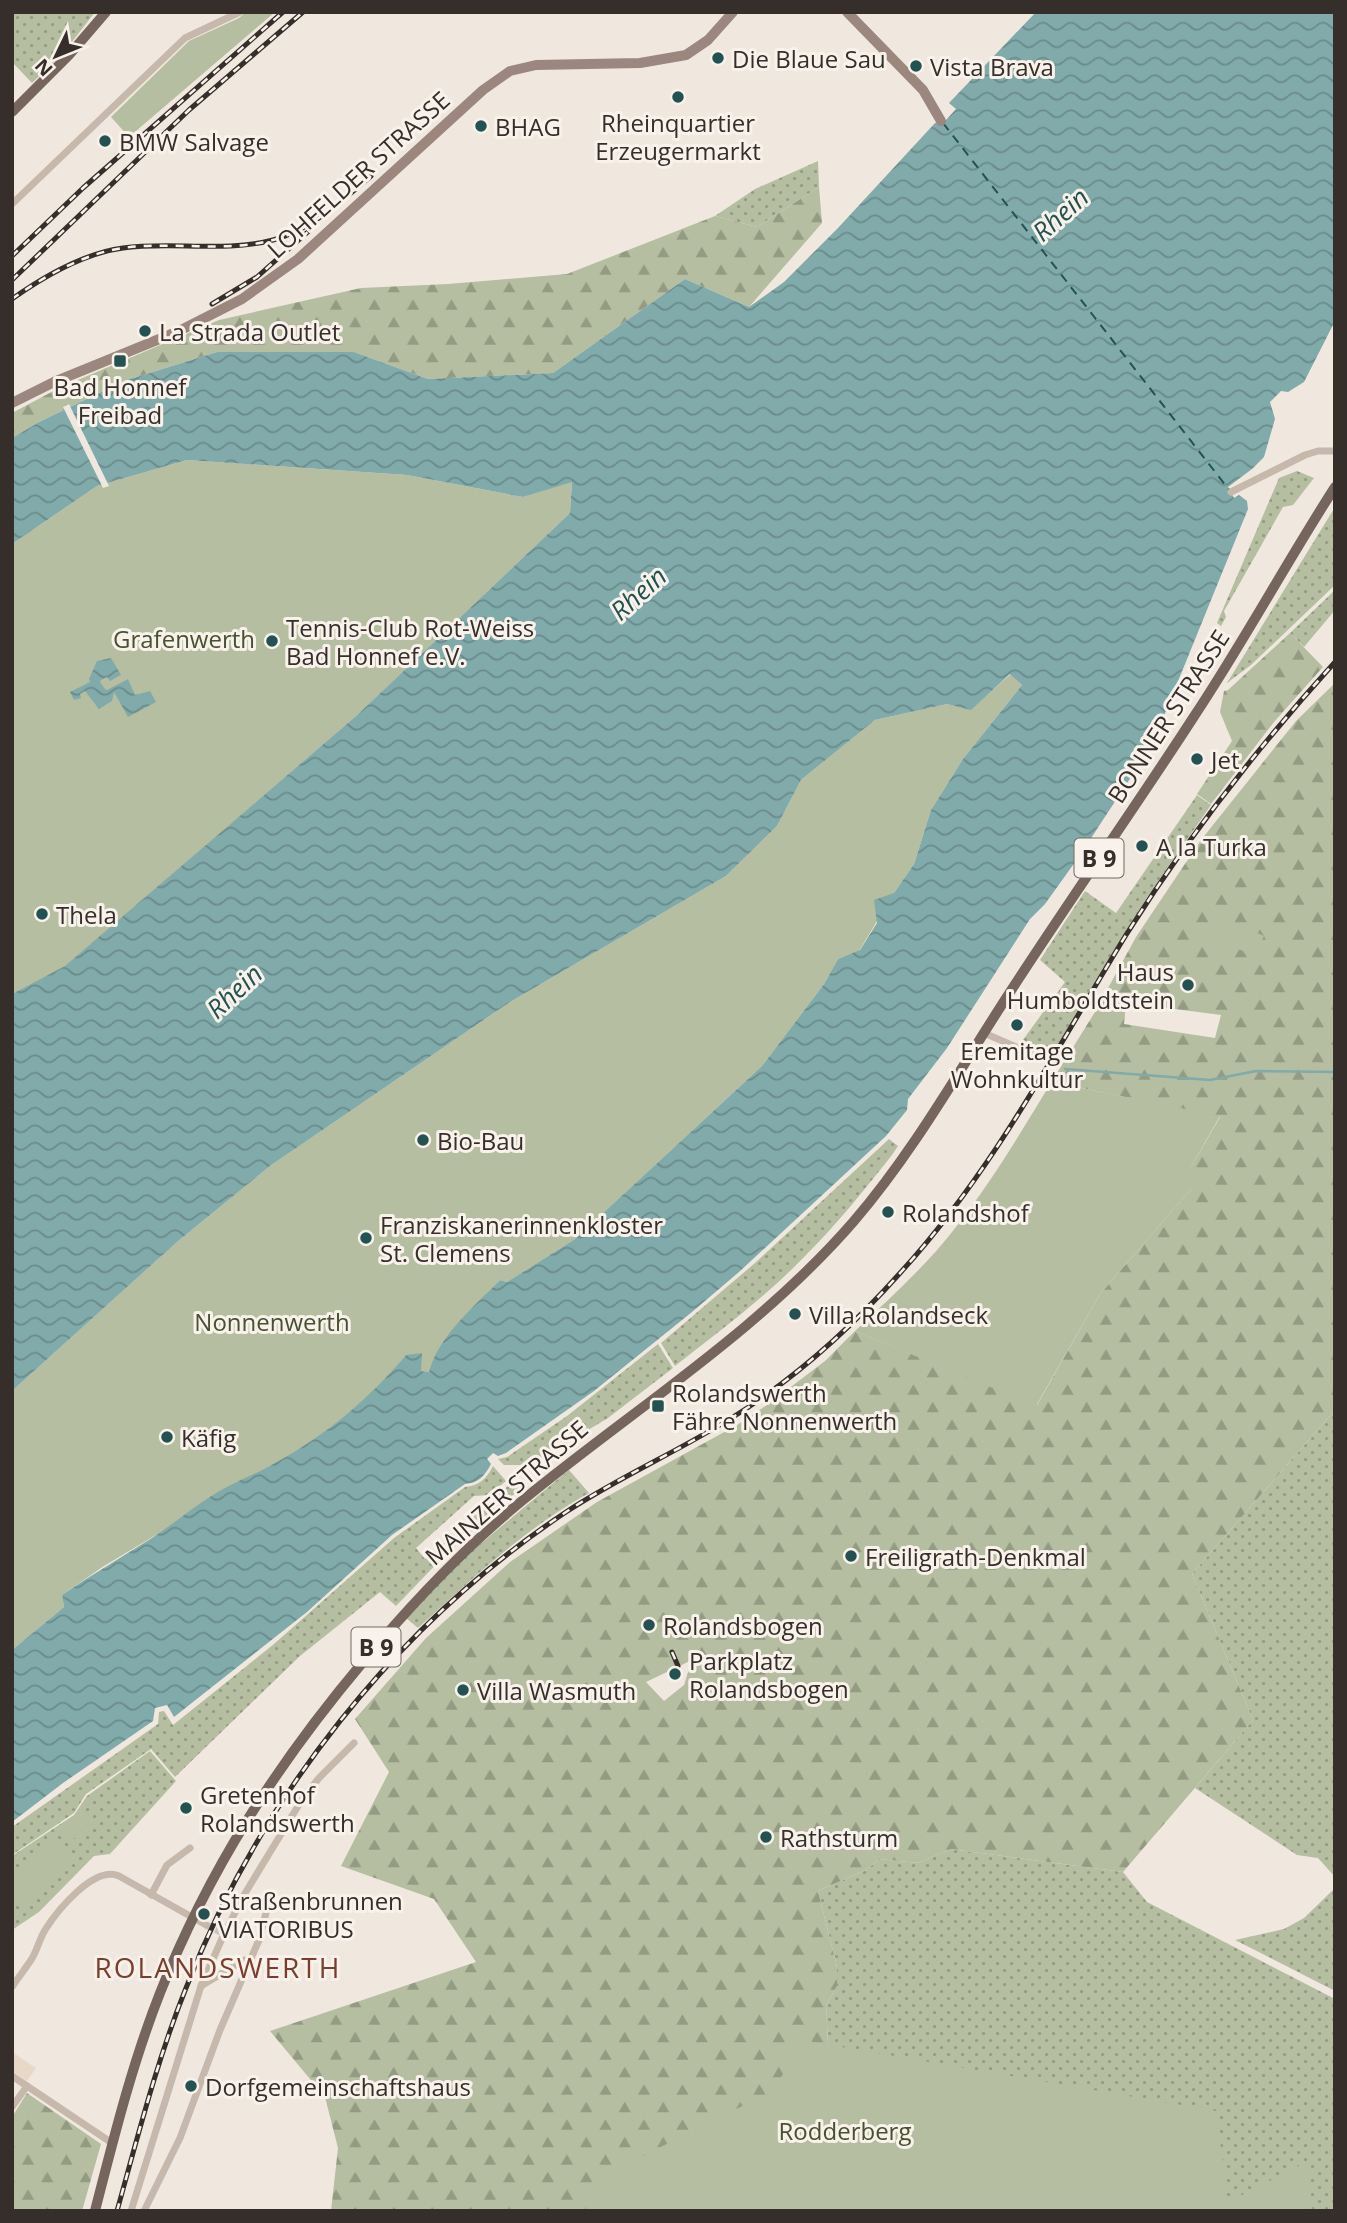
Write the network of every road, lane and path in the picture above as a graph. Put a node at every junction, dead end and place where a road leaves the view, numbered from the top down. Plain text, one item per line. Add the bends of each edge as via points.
1 (106, 12) edge
2 (240, 12) edge
3 (733, 12) edge
4 (847, 12) edge
5 (12, 112) edge
6 (941, 121) dead end
7 (12, 204) edge
8 (12, 403) edge
9 (1335, 451) edge
10 (1335, 487) edge
11 (1231, 492) dead end
12 (984, 1033) junction
13 (1046, 1060) dead end
14 (354, 1743) dead end
15 (190, 1848) dead end
16 (150, 1895) junction
17 (266, 1913) dead end
18 (192, 1918) junction
19 (206, 1926) tunnel mouth
20 (250, 1961) junction
21 (201, 1986) junction
22 (12, 1987) edge
23 (12, 2076) edge
24 (27, 2086) junction
25 (12, 2107) edge
26 (112, 2143) junction
27 (95, 2211) edge
28 (131, 2211) edge
29 (144, 2211) edge

1 - 5 main road
2 - 7 street via 185,38
3 - 8 street, LOHFELDER STRASSE via 686,55 640,63 536,65 510,71 483,90 298,259 238,302
4 - 6 street via 923,90
9 - 11 street via 1305,455
10 - 12 main road, BONNER STRASSE / B 9 via 1193,719
12 - 13 street
12 - 18 main road, MAINZER STRASSE / B 9 via 901,1161 816,1262 738,1332 491,1527 417,1599 294,1747 250,1813
14 - 21 street via 303,1798 222,1933
15 - 16 street via 167,1865
16 - 18 street
16 - 22 street via 113,1873 90,1880 47,1927
17 - 20 street
18 - 19 street
18 - 26 main road, MAINZER STRASSE / B 9 via 139,2050
20 - 21 street via 244,1960
20 - 29 street via 180,2138
21 - 28 street
23 - 24 street
24 - 25 street
24 - 26 street
26 - 27 main road, MAINZER STRASSE / B 9

